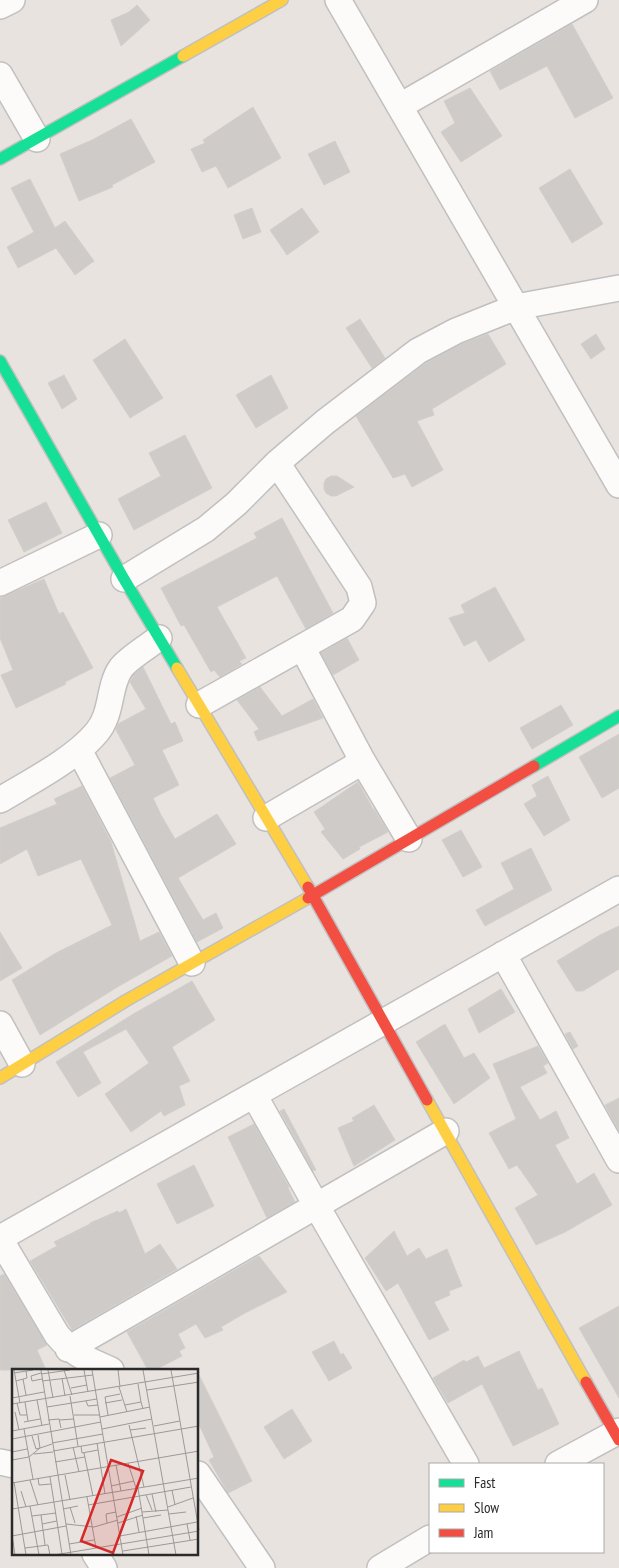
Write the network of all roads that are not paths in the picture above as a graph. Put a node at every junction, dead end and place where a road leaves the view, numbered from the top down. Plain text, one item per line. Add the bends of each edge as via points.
1 (12, 0) edge
2 (338, 0) edge
3 (585, 0) edge
4 (266, 3) edge
5 (0, 6) edge
6 (0, 75) edge
7 (400, 106) junction
8 (36, 139) junction
9 (0, 159) edge
10 (619, 288) edge
11 (516, 307) junction
12 (0, 361) edge
13 (278, 463) junction
14 (619, 485) edge
15 (99, 535) junction
16 (124, 578) junction
17 (0, 583) edge
18 (160, 638) junction
19 (302, 647) junction
20 (199, 705) junction
21 (619, 716) edge
22 (79, 750) junction
23 (362, 760) junction
24 (0, 800) edge
25 (266, 818) junction
26 (409, 839) junction
27 (619, 889) edge
28 (312, 895) junction
29 (503, 954) junction
30 (192, 963) junction
31 (384, 1022) junction
32 (0, 1024) edge
33 (22, 1064) junction
34 (0, 1078) edge
35 (254, 1094) junction
36 (446, 1131) junction
37 (618, 1156) edge
38 (316, 1205) junction
39 (0, 1238) edge
40 (68, 1349) junction
41 (108, 1369) edge
42 (618, 1434) edge
43 (465, 1463) edge
44 (560, 1463) edge
45 (199, 1475) edge
46 (429, 1539) edge
47 (96, 1556) edge
48 (104, 1568) edge
49 (262, 1568) edge
50 (380, 1568) edge

1 - 5 street
2 - 7 street
3 - 7 street
4 - 8 street
6 - 8 street
7 - 11 street
8 - 9 street
10 - 11 street
11 - 13 street via 456,331 418,351 324,422
11 - 14 street
12 - 15 street
13 - 16 street via 206,529
13 - 19 street via 358,586 363,603 352,619
15 - 16 street
15 - 17 street
16 - 18 street
18 - 20 street
18 - 22 street via 121,668 105,721
19 - 20 street
19 - 23 street
20 - 25 street
21 - 26 street
22 - 24 street
22 - 30 street
23 - 25 street
23 - 26 street
25 - 28 street
26 - 28 street
27 - 29 street
28 - 30 street
28 - 31 street
29 - 31 street
29 - 37 street
30 - 33 street
31 - 35 street
31 - 36 street
32 - 33 street
33 - 34 street
35 - 38 street
35 - 39 street
36 - 38 street
36 - 42 street
38 - 40 street
38 - 43 street
39 - 40 street
40 - 41 street
42 - 44 street
45 - 49 street
46 - 50 street
47 - 48 street

